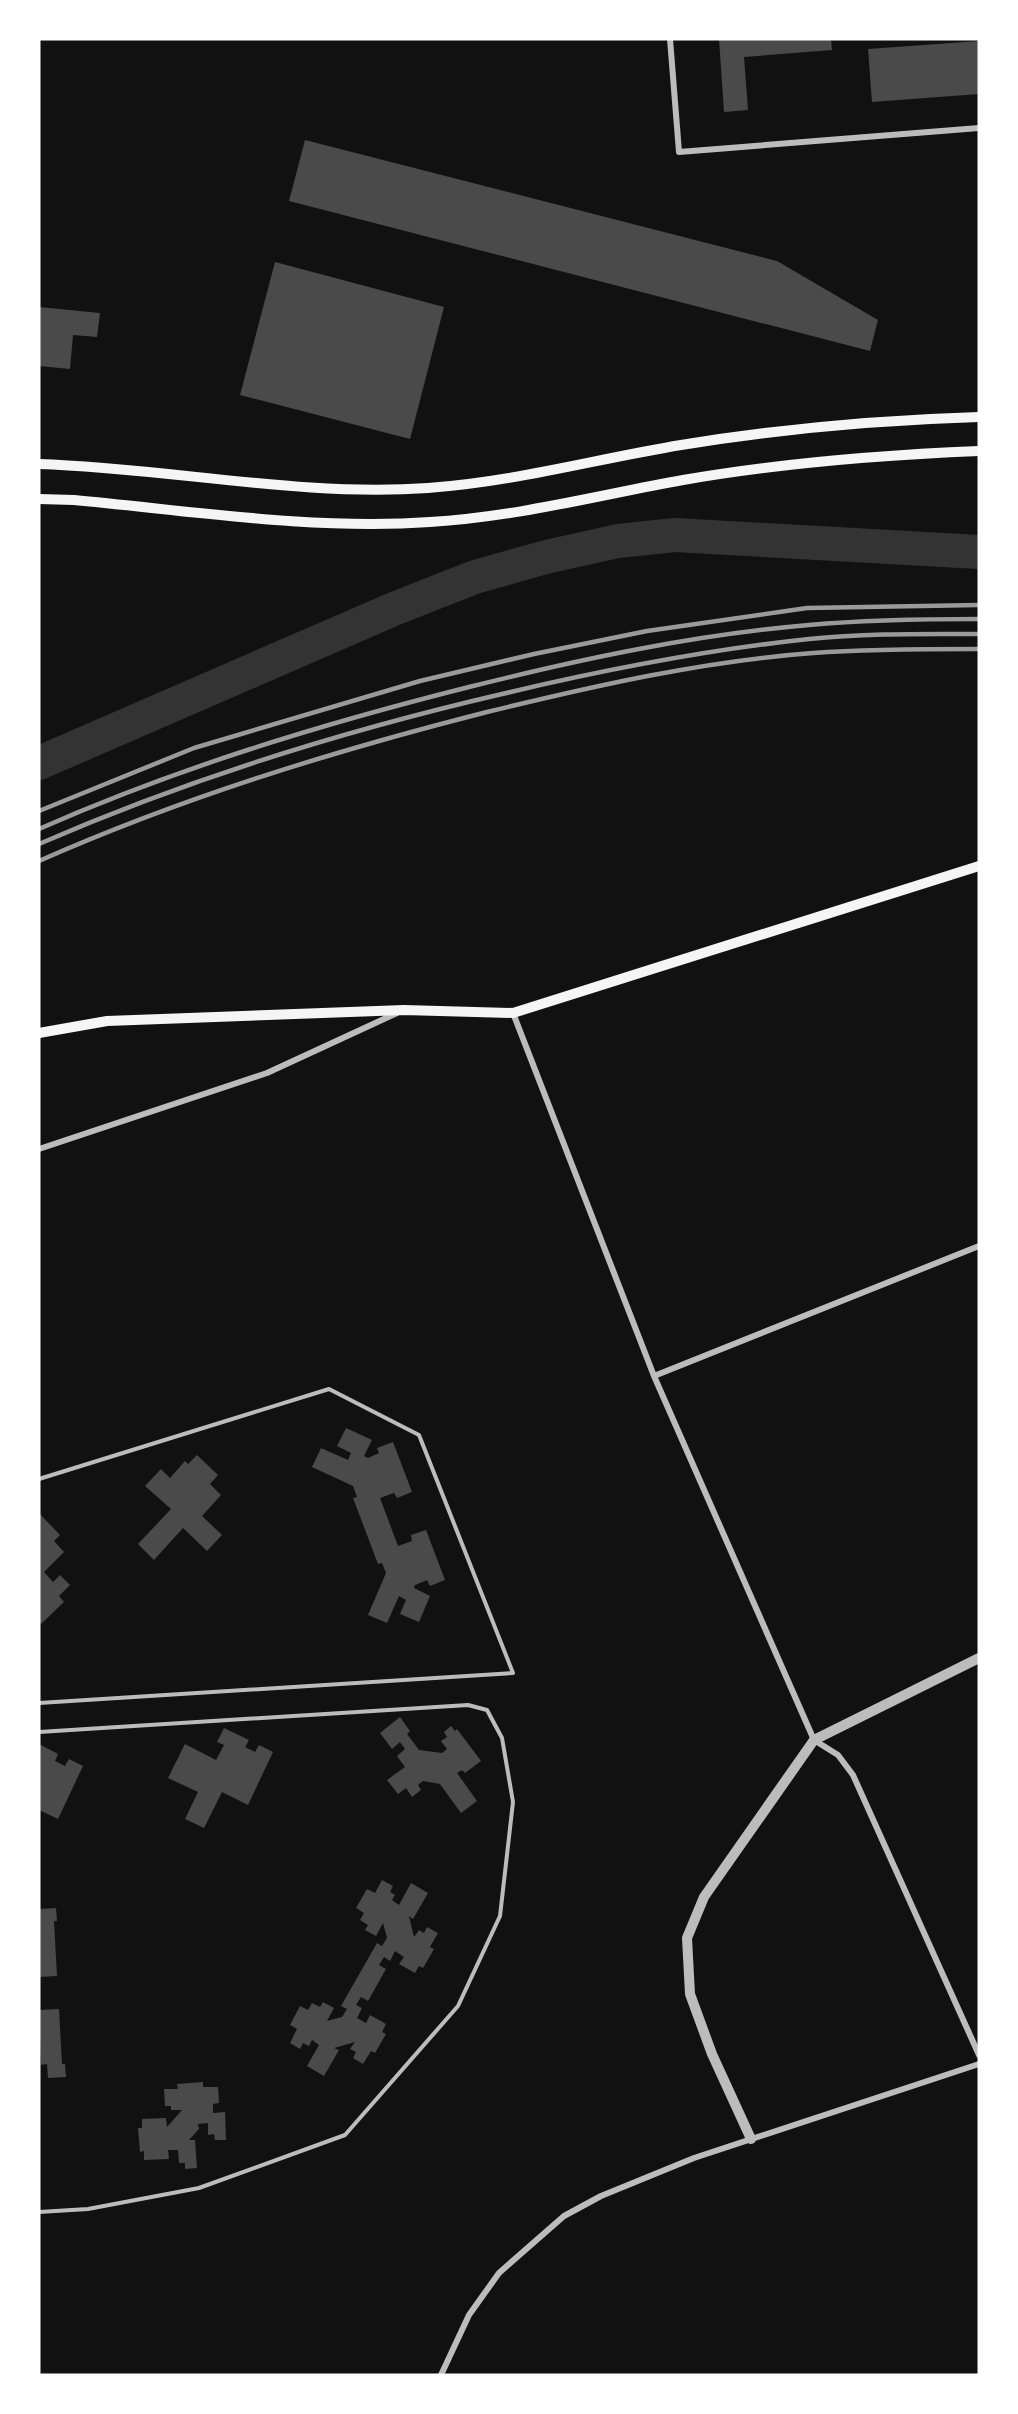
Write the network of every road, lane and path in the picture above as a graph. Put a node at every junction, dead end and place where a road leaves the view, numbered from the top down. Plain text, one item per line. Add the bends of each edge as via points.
1 (670, 39) edge
2 (979, 128) edge
3 (979, 417) edge
4 (979, 451) edge
5 (39, 464) edge
6 (39, 499) edge
7 (979, 866) edge
8 (404, 1010) junction
9 (513, 1013) junction
10 (39, 1033) edge
11 (39, 1149) edge
12 (979, 1246) edge
13 (654, 1376) junction
14 (39, 1479) edge
15 (979, 1658) edge
16 (39, 1703) edge
17 (39, 1732) edge
18 (814, 1740) junction
19 (979, 2055) edge
20 (979, 2064) edge
21 (751, 2139) junction
22 (39, 2212) edge
23 (441, 2375) edge

1 - 2 street via 679,152
3 - 5 main road via 766,433 514,478 428,488 297,487
4 - 6 main road via 770,468 655,485 520,512 430,522 295,521
7 - 9 main road
8 - 9 main road
8 - 10 main road via 107,1021
8 - 11 street via 267,1073
9 - 13 street
12 - 13 street
13 - 18 street
14 - 16 lane via 329,1389 419,1435 513,1673
15 - 18 street
17 - 22 lane via 468,1705 487,1710 502,1738 513,1802 500,1916 458,2006 345,2135 199,2188 88,2209
18 - 19 street via 838,1755 853,1775
18 - 21 street via 704,1897 687,1938 690,1994
20 - 21 street
21 - 23 street via 601,2196 564,2216 499,2273 469,2315

